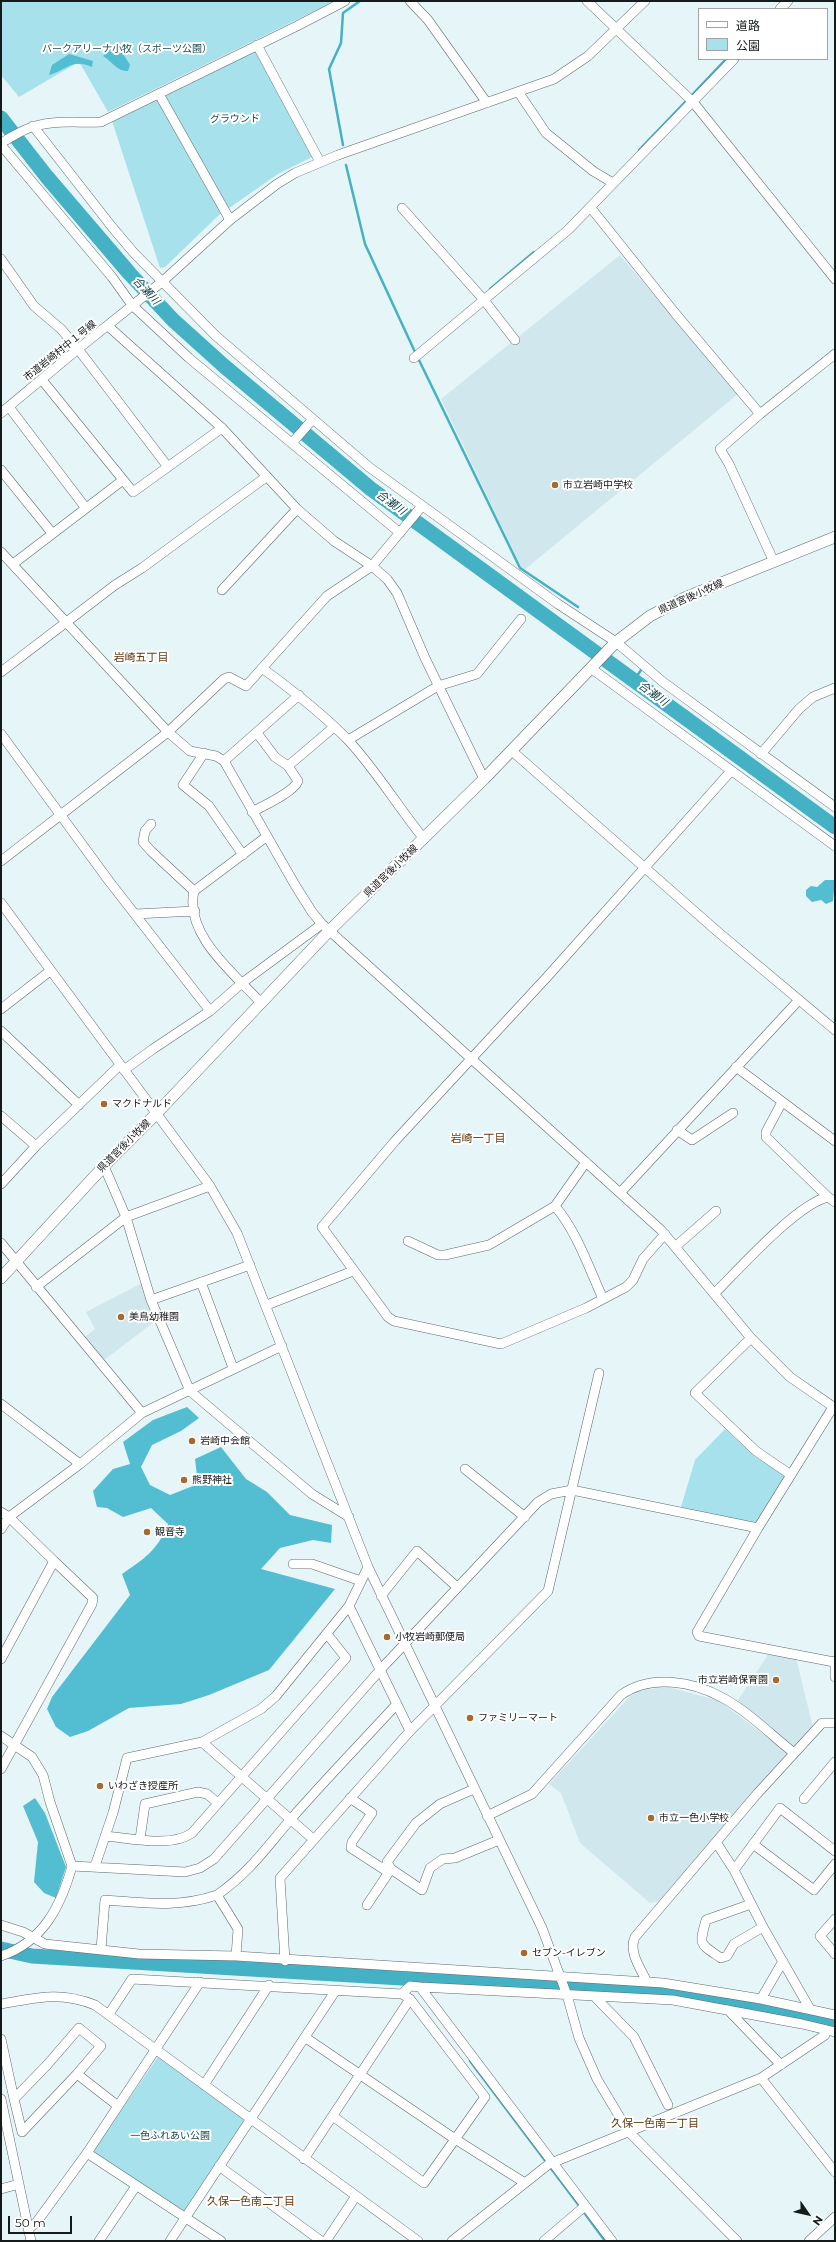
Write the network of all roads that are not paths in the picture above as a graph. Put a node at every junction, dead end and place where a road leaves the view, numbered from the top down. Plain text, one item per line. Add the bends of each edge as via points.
1 (345, 1) edge
2 (410, 1) edge
3 (587, 1) edge
4 (645, 1) edge
5 (617, 30) junction
6 (257, 46) junction
7 (733, 60) edge
8 (519, 93) junction
9 (159, 94) junction
10 (693, 102) junction
11 (487, 103) junction
12 (31, 127) junction
13 (1, 144) edge
14 (320, 162) junction
15 (613, 183) junction
16 (402, 208) dead end
17 (591, 208) junction
18 (230, 220) junction
19 (1, 259) edge
20 (835, 279) edge
21 (163, 281) junction
22 (481, 296) junction
23 (135, 303) junction
24 (108, 326) junction
25 (515, 340) dead end
26 (78, 349) junction
27 (835, 354) edge
28 (414, 358) dead end
29 (42, 380) junction
30 (9, 407) junction
31 (1, 413) edge
32 (760, 414) junction
33 (313, 419) junction
34 (222, 428) junction
35 (292, 443) junction
36 (168, 467) junction
37 (1, 470) edge
38 (266, 477) junction
39 (123, 480) junction
40 (85, 507) junction
41 (420, 508) junction
42 (298, 509) junction
43 (402, 531) junction
44 (52, 533) junction
45 (835, 537) edge
46 (1, 552) edge
47 (774, 562) junction
48 (13, 564) junction
49 (372, 566) junction
50 (222, 590) dead end
51 (521, 620) dead end
52 (66, 623) junction
53 (614, 644) junction
54 (262, 668) junction
55 (592, 669) junction
56 (1, 672) edge
57 (438, 686) junction
58 (835, 688) edge
59 (298, 695) junction
60 (334, 727) junction
61 (168, 732) junction
62 (257, 733) junction
63 (1, 734) edge
64 (348, 740) junction
65 (512, 751) junction
66 (204, 753) junction
67 (761, 754) junction
68 (224, 761) junction
69 (288, 766) junction
70 (731, 771) junction
71 (484, 779) junction
72 (835, 807) edge
73 (252, 812) junction
74 (60, 816) junction
75 (151, 824) dead end
76 (266, 837) junction
77 (424, 839) junction
78 (835, 846) edge
79 (243, 855) junction
80 (1, 861) edge
81 (644, 867) junction
82 (194, 891) junction
83 (1, 903) edge
84 (195, 910) junction
85 (135, 914) junction
86 (326, 927) junction
87 (50, 971) junction
88 (242, 983) junction
89 (798, 1001) junction
90 (261, 1003) junction
91 (1, 1009) edge
92 (210, 1011) junction
93 (833, 1026) edge
94 (1, 1031) edge
95 (471, 1059) junction
96 (122, 1067) junction
97 (736, 1067) junction
98 (782, 1102) junction
99 (79, 1105) junction
100 (733, 1113) dead end
101 (156, 1114) junction
102 (1, 1116) edge
103 (677, 1130) junction
104 (835, 1141) edge
105 (36, 1146) junction
106 (586, 1162) junction
107 (104, 1166) junction
108 (1, 1184) edge
109 (210, 1186) junction
110 (620, 1193) junction
111 (832, 1199) edge
112 (555, 1206) junction
113 (716, 1211) dead end
114 (126, 1217) junction
115 (665, 1234) junction
116 (408, 1242) dead end
117 (1, 1243) edge
118 (675, 1247) junction
119 (16, 1260) junction
120 (250, 1265) junction
121 (353, 1271) junction
122 (1, 1278) edge
123 (201, 1282) junction
124 (36, 1287) junction
125 (715, 1293) junction
126 (603, 1299) junction
127 (151, 1300) junction
128 (267, 1305) junction
129 (751, 1338) junction
130 (282, 1346) junction
131 (233, 1368) junction
132 (599, 1373) dead end
133 (190, 1391) junction
134 (1, 1404) edge
135 (834, 1407) edge
136 (142, 1414) junction
137 (80, 1464) junction
138 (465, 1469) dead end
139 (790, 1475) junction
140 (572, 1490) junction
141 (5, 1514) edge
142 (525, 1516) junction
143 (349, 1517) junction
144 (1, 1528) edge
145 (758, 1528) junction
146 (54, 1561) junction
147 (293, 1564) dead end
148 (368, 1567) junction
149 (361, 1581) junction
150 (457, 1588) junction
151 (381, 1596) junction
152 (349, 1606) junction
153 (327, 1634) junction
154 (404, 1644) junction
155 (1, 1659) edge
156 (835, 1662) edge
157 (380, 1669) junction
158 (835, 1677) edge
159 (396, 1705) junction
160 (434, 1706) junction
161 (835, 1724) edge
162 (410, 1731) junction
163 (1, 1736) edge
164 (202, 1742) junction
165 (16, 1744) junction
166 (794, 1753) junction
167 (835, 1762) edge
168 (1, 1769) edge
169 (243, 1776) junction
170 (474, 1789) junction
171 (350, 1798) junction
172 (269, 1799) junction
173 (804, 1799) dead end
174 (218, 1803) junction
175 (487, 1816) junction
176 (291, 1820) junction
177 (105, 1836) junction
178 (140, 1839) junction
179 (313, 1839) junction
180 (499, 1840) junction
181 (716, 1842) junction
182 (753, 1844) junction
183 (835, 1851) edge
184 (835, 1864) edge
185 (72, 1866) junction
186 (95, 1866) junction
187 (391, 1869) junction
188 (734, 1870) junction
189 (217, 1895) junction
190 (751, 1904) junction
191 (367, 1905) dead end
192 (835, 1919) edge
193 (1, 1925) edge
194 (763, 1927) junction
195 (34, 1938) junction
196 (101, 1949) junction
197 (835, 1954) edge
198 (4, 1955) edge
199 (236, 1956) junction
200 (285, 1961) junction
201 (782, 1961) junction
202 (560, 1977) junction
203 (200, 1982) junction
204 (647, 1982) junction
205 (269, 1985) junction
206 (416, 1986) junction
207 (336, 1990) junction
208 (566, 1995) junction
209 (406, 1996) junction
210 (594, 1996) junction
211 (761, 1999) junction
212 (1, 2004) edge
213 (810, 2009) junction
214 (728, 2010) junction
215 (109, 2014) junction
216 (834, 2016) edge
217 (830, 2032) edge
218 (306, 2038) junction
219 (1, 2039) edge
220 (156, 2050) junction
221 (781, 2065) junction
222 (360, 2073) junction
223 (77, 2074) junction
224 (761, 2078) junction
225 (204, 2085) junction
226 (1, 2099) edge
227 (14, 2099) junction
228 (668, 2105) dead end
229 (118, 2106) junction
230 (334, 2117) junction
231 (252, 2120) junction
232 (4, 2131) edge
233 (628, 2131) junction
234 (455, 2139) junction
235 (87, 2153) junction
236 (304, 2159) junction
237 (552, 2163) junction
238 (219, 2166) junction
239 (835, 2172) edge
240 (524, 2183) junction
241 (19, 2184) junction
242 (136, 2186) junction
243 (1, 2189) edge
244 (356, 2196) junction
245 (585, 2206) junction
246 (835, 2217) edge
247 (186, 2218) junction
248 (28, 2229) junction
249 (28, 2240) edge
250 (99, 2241) edge
251 (170, 2241) edge
252 (221, 2241) edge
253 (321, 2241) edge
254 (326, 2241) edge
255 (418, 2241) edge
256 (452, 2241) edge
257 (544, 2241) edge
258 (612, 2241) edge
259 (737, 2241) edge
260 (809, 2241) edge

1 - 6 street
2 - 11 street via 428,20
3 - 5 street
4 - 5 street, 市道岩崎村中１号線
5 - 8 street, 市道岩崎村中１号線 via 569,70
5 - 10 street
6 - 9 street
6 - 14 street
7 - 10 street
8 - 11 street, 市道岩崎村中１号線
8 - 15 street via 546,133 587,167
9 - 12 street via 100,122 53,122
9 - 18 street
10 - 15 street
10 - 20 street
11 - 14 street, 市道岩崎村中１号線
12 - 13 street
12 - 21 street via 134,253
13 - 23 street
14 - 18 street, 市道岩崎村中１号線 via 277,184
15 - 17 street
16 - 22 street
17 - 22 street via 563,235
17 - 32 street
18 - 21 street, 市道岩崎村中１号線
19 - 26 street via 34,306 61,329
21 - 23 street, 市道岩崎村中１号線
21 - 33 street via 216,336
22 - 25 street
22 - 28 street
23 - 24 street, 市道岩崎村中１号線
23 - 35 street via 189,358
24 - 26 street, 市道岩崎村中１号線
24 - 34 street
26 - 29 street, 市道岩崎村中１号線
26 - 36 street
27 - 32 street
29 - 30 street, 市道岩崎村中１号線
29 - 39 street
30 - 31 street, 市道岩崎村中１号線
30 - 40 street
32 - 47 street via 720,449
33 - 35 street
33 - 41 street
34 - 36 street
34 - 38 street
35 - 43 street
36 - 39 street via 133,492
37 - 44 street
38 - 42 street
38 - 52 street
39 - 40 street
40 - 44 street
41 - 43 street
41 - 53 street
42 - 49 street via 334,541
42 - 50 street
43 - 49 street
44 - 48 street
45 - 47 main road, 県道宮後小牧線
46 - 48 street
47 - 53 main road, 県道宮後小牧線 via 684,598 650,616
48 - 52 street
49 - 54 street via 328,596
49 - 57 street via 387,579 397,593
51 - 57 street via 477,674
52 - 56 street
52 - 61 street
53 - 55 main road, 県道宮後小牧線
53 - 67 street
54 - 59 street
54 - 61 street via 246,686 229,677 224,679
55 - 65 main road, 県道宮後小牧線
55 - 70 street
57 - 64 street
57 - 71 street
58 - 67 street via 813,697 799,709
59 - 60 street
59 - 62 street
60 - 64 street
60 - 69 street
61 - 66 street via 190,751
61 - 74 street
62 - 68 street
62 - 69 street via 276,757
63 - 74 street
64 - 77 street
65 - 71 main road, 県道宮後小牧線
65 - 81 street
66 - 68 street
66 - 79 street via 183,785 209,806
67 - 72 street
68 - 73 street
69 - 73 street via 297,784
70 - 78 street
70 - 81 street
71 - 77 main road, 県道宮後小牧線
73 - 76 street
74 - 80 street
74 - 85 street
75 - 82 street via 145,832 143,842
76 - 79 street
76 - 86 street via 312,912
77 - 86 main road, 県道宮後小牧線
79 - 82 street
81 - 89 street
81 - 95 street
82 - 84 street
83 - 87 street
84 - 85 street
84 - 88 street via 198,929 203,938
85 - 92 street
86 - 88 street
86 - 90 main road, 県道宮後小牧線
86 - 95 street
87 - 91 street
87 - 96 street
88 - 90 street
88 - 92 street
89 - 93 street
89 - 97 street
90 - 101 main road, 県道宮後小牧線
92 - 96 street
94 - 99 street
95 - 106 street
95 - 121 street via 323,1224 322,1227
96 - 99 street
96 - 101 street
97 - 98 street
97 - 103 street
98 - 104 street
98 - 111 street via 766,1132 766,1137
99 - 105 street
100 - 103 street via 692,1140
101 - 107 main road, 県道宮後小牧線
101 - 109 street
102 - 105 street
103 - 110 street
105 - 108 street
106 - 110 street
106 - 112 street
107 - 114 street
107 - 119 main road, 県道宮後小牧線
109 - 114 street
109 - 120 street via 237,1233
110 - 115 street
111 - 125 street via 818,1199 781,1227
112 - 116 street via 489,1245 451,1255 438,1255
112 - 126 street via 564,1216 580,1246
113 - 118 street
114 - 124 street
114 - 127 street
115 - 118 street
115 - 126 street via 643,1258 629,1283
117 - 119 street
118 - 125 street
119 - 122 main road, 県道宮後小牧線
119 - 124 street
120 - 123 street
120 - 128 street
121 - 126 street via 388,1317 394,1321 494,1343 508,1342
121 - 128 street
123 - 127 street
123 - 131 street
124 - 136 street
125 - 129 street
127 - 133 street
128 - 130 street
129 - 135 street via 790,1377
129 - 139 street via 695,1393 756,1452
130 - 131 street
130 - 143 street
131 - 133 street
132 - 140 street
133 - 136 street
133 - 143 street via 312,1494
134 - 137 street
135 - 139 street
136 - 137 street
137 - 141 street
138 - 142 street
139 - 145 street
140 - 142 street via 551,1494 538,1502
140 - 145 street
140 - 160 street via 548,1591
141 - 144 street
141 - 146 street
142 - 150 street
143 - 148 street
145 - 156 street via 697,1632 699,1636
146 - 155 street
146 - 165 street via 93,1598 92,1604
147 - 149 street via 312,1564
148 - 149 street
148 - 151 street
149 - 152 street
150 - 151 street via 417,1551
150 - 154 street
151 - 154 street
152 - 153 street
152 - 157 street
153 - 164 street via 276,1696 261,1709
153 - 169 street via 346,1658
154 - 157 street
154 - 160 street
156 - 158 street
157 - 159 street
157 - 172 street
159 - 162 street
159 - 176 street
160 - 162 street
160 - 170 street
161 - 166 street via 822,1723
162 - 171 street
163 - 165 street
164 - 169 street
164 - 177 street via 127,1758
165 - 168 street
165 - 185 street via 32,1757 43,1776
166 - 175 street via 723,1697 694,1686 662,1681 633,1687 621,1695 532,1794
166 - 181 street
167 - 173 street
169 - 172 street
169 - 174 street
170 - 175 street
170 - 187 street via 440,1804 416,1823 387,1862
171 - 179 street
171 - 187 street via 372,1813 352,1842 351,1848 385,1870
172 - 176 street
172 - 186 street via 219,1854 200,1868 185,1872
174 - 178 street via 192,1833 184,1838 167,1841
174 - 178 street via 207,1794 198,1792 145,1804
175 - 180 street
176 - 179 street
176 - 189 street via 254,1865
177 - 178 street
177 - 186 street
179 - 200 street via 280,1878
180 - 187 street via 455,1858 443,1859 430,1868 422,1890
180 - 202 street via 542,1928
181 - 188 street
181 - 204 street via 632,1943
182 - 183 street via 780,1808
182 - 184 street via 814,1890
182 - 188 street
185 - 186 street
185 - 195 street via 60,1902
187 - 191 street
188 - 190 street
189 - 196 street via 199,1901 167,1905 106,1900
189 - 199 street via 238,1929
190 - 194 street
190 - 194 street via 706,1920 701,1942 703,1946 721,1958 726,1956 734,1944
192 - 197 street via 820,1936
193 - 195 street
194 - 201 street
195 - 196 street via 45,1944
195 - 198 street
196 - 199 street via 139,1954
199 - 200 street
200 - 202 street
201 - 211 street
201 - 213 street
202 - 204 street
202 - 208 street
203 - 205 street
203 - 215 street via 132,1979
203 - 220 street
204 - 211 street
205 - 207 street
205 - 225 street
206 - 208 street
206 - 209 street
206 - 237 street
207 - 209 street
207 - 218 street
208 - 210 street
208 - 233 street via 579,2038 597,2079
209 - 222 street
209 - 234 street via 484,2097
210 - 214 street via 656,1998
210 - 228 street via 634,2037
211 - 213 street
212 - 215 street via 60,1996 90,2003
213 - 216 street
214 - 217 street
214 - 221 street
215 - 220 street
216 - 217 street
217 - 221 street
218 - 222 street
218 - 231 street
219 - 227 street
220 - 225 street
220 - 229 street
221 - 224 street
222 - 230 street
222 - 234 street
223 - 227 street via 22,2132
223 - 227 street via 101,2046 79,2028
223 - 229 street
224 - 233 street
224 - 239 street
225 - 231 street
226 - 232 street
229 - 235 street
230 - 234 street via 424,2183
230 - 236 street
231 - 236 street
231 - 238 street
232 - 241 street
233 - 237 street
233 - 259 street
234 - 240 street
235 - 242 street
235 - 248 street via 36,2224
236 - 244 street
237 - 240 street
237 - 245 street
238 - 247 street
238 - 253 street
240 - 256 street
241 - 243 street
241 - 248 street
242 - 247 street
242 - 250 street
244 - 254 street
244 - 255 street
245 - 257 street
245 - 258 street
246 - 260 street
247 - 251 street
247 - 252 street
248 - 249 street

